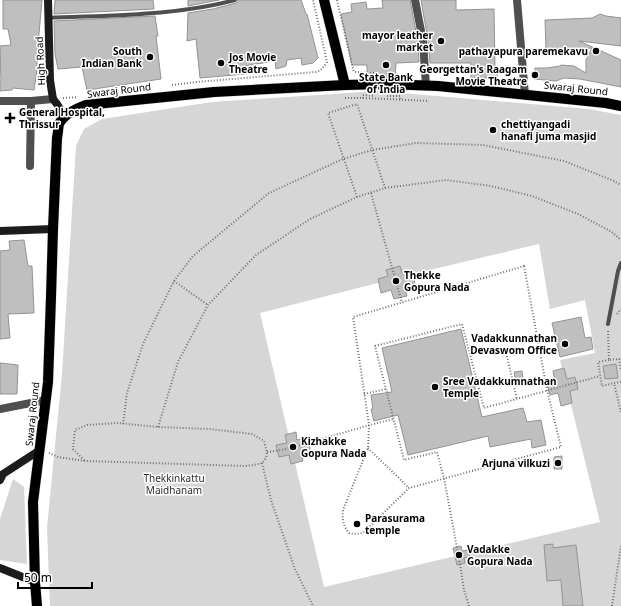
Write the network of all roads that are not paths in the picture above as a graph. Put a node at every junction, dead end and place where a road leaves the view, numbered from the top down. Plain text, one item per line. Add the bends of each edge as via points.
1 (48, 0) edge
2 (235, 0) edge
3 (324, 0) edge
4 (415, 0) edge
5 (517, 0) edge
6 (48, 18) junction
7 (344, 85) junction
8 (426, 86) junction
9 (525, 94) junction
10 (56, 98) junction
11 (31, 100) junction
12 (0, 101) edge
13 (621, 106) edge
14 (65, 116) junction
15 (30, 166) dead end
16 (53, 229) junction
17 (0, 231) edge
18 (621, 263) edge
19 (608, 324) road end
20 (46, 400) junction
21 (0, 409) edge
22 (40, 450) junction
23 (1, 476) edge
24 (0, 568) edge
25 (35, 582) junction
26 (37, 606) edge

1 - 6 main road, High Road
2 - 6 lane via 162,12
3 - 7 main road
4 - 8 street via 423,41
5 - 9 street
6 - 10 main road, High Road via 50,80
7 - 8 main road, Swaraj Round
7 - 14 main road, Swaraj Round via 214,92 86,105
8 - 9 main road, Swaraj Round
9 - 13 main road, Swaraj Round
10 - 11 street
10 - 14 main road, High Road
11 - 12 street
11 - 15 street
14 - 16 main road, Swaraj Round via 59,125 57,138
16 - 17 main road
16 - 20 main road, Swaraj Round
18 - 19 lane
20 - 21 street
20 - 22 main road, Swaraj Round
22 - 23 main road
22 - 25 main road, Swaraj Round via 33,502
24 - 25 main road
25 - 26 main road, Swaraj Round

